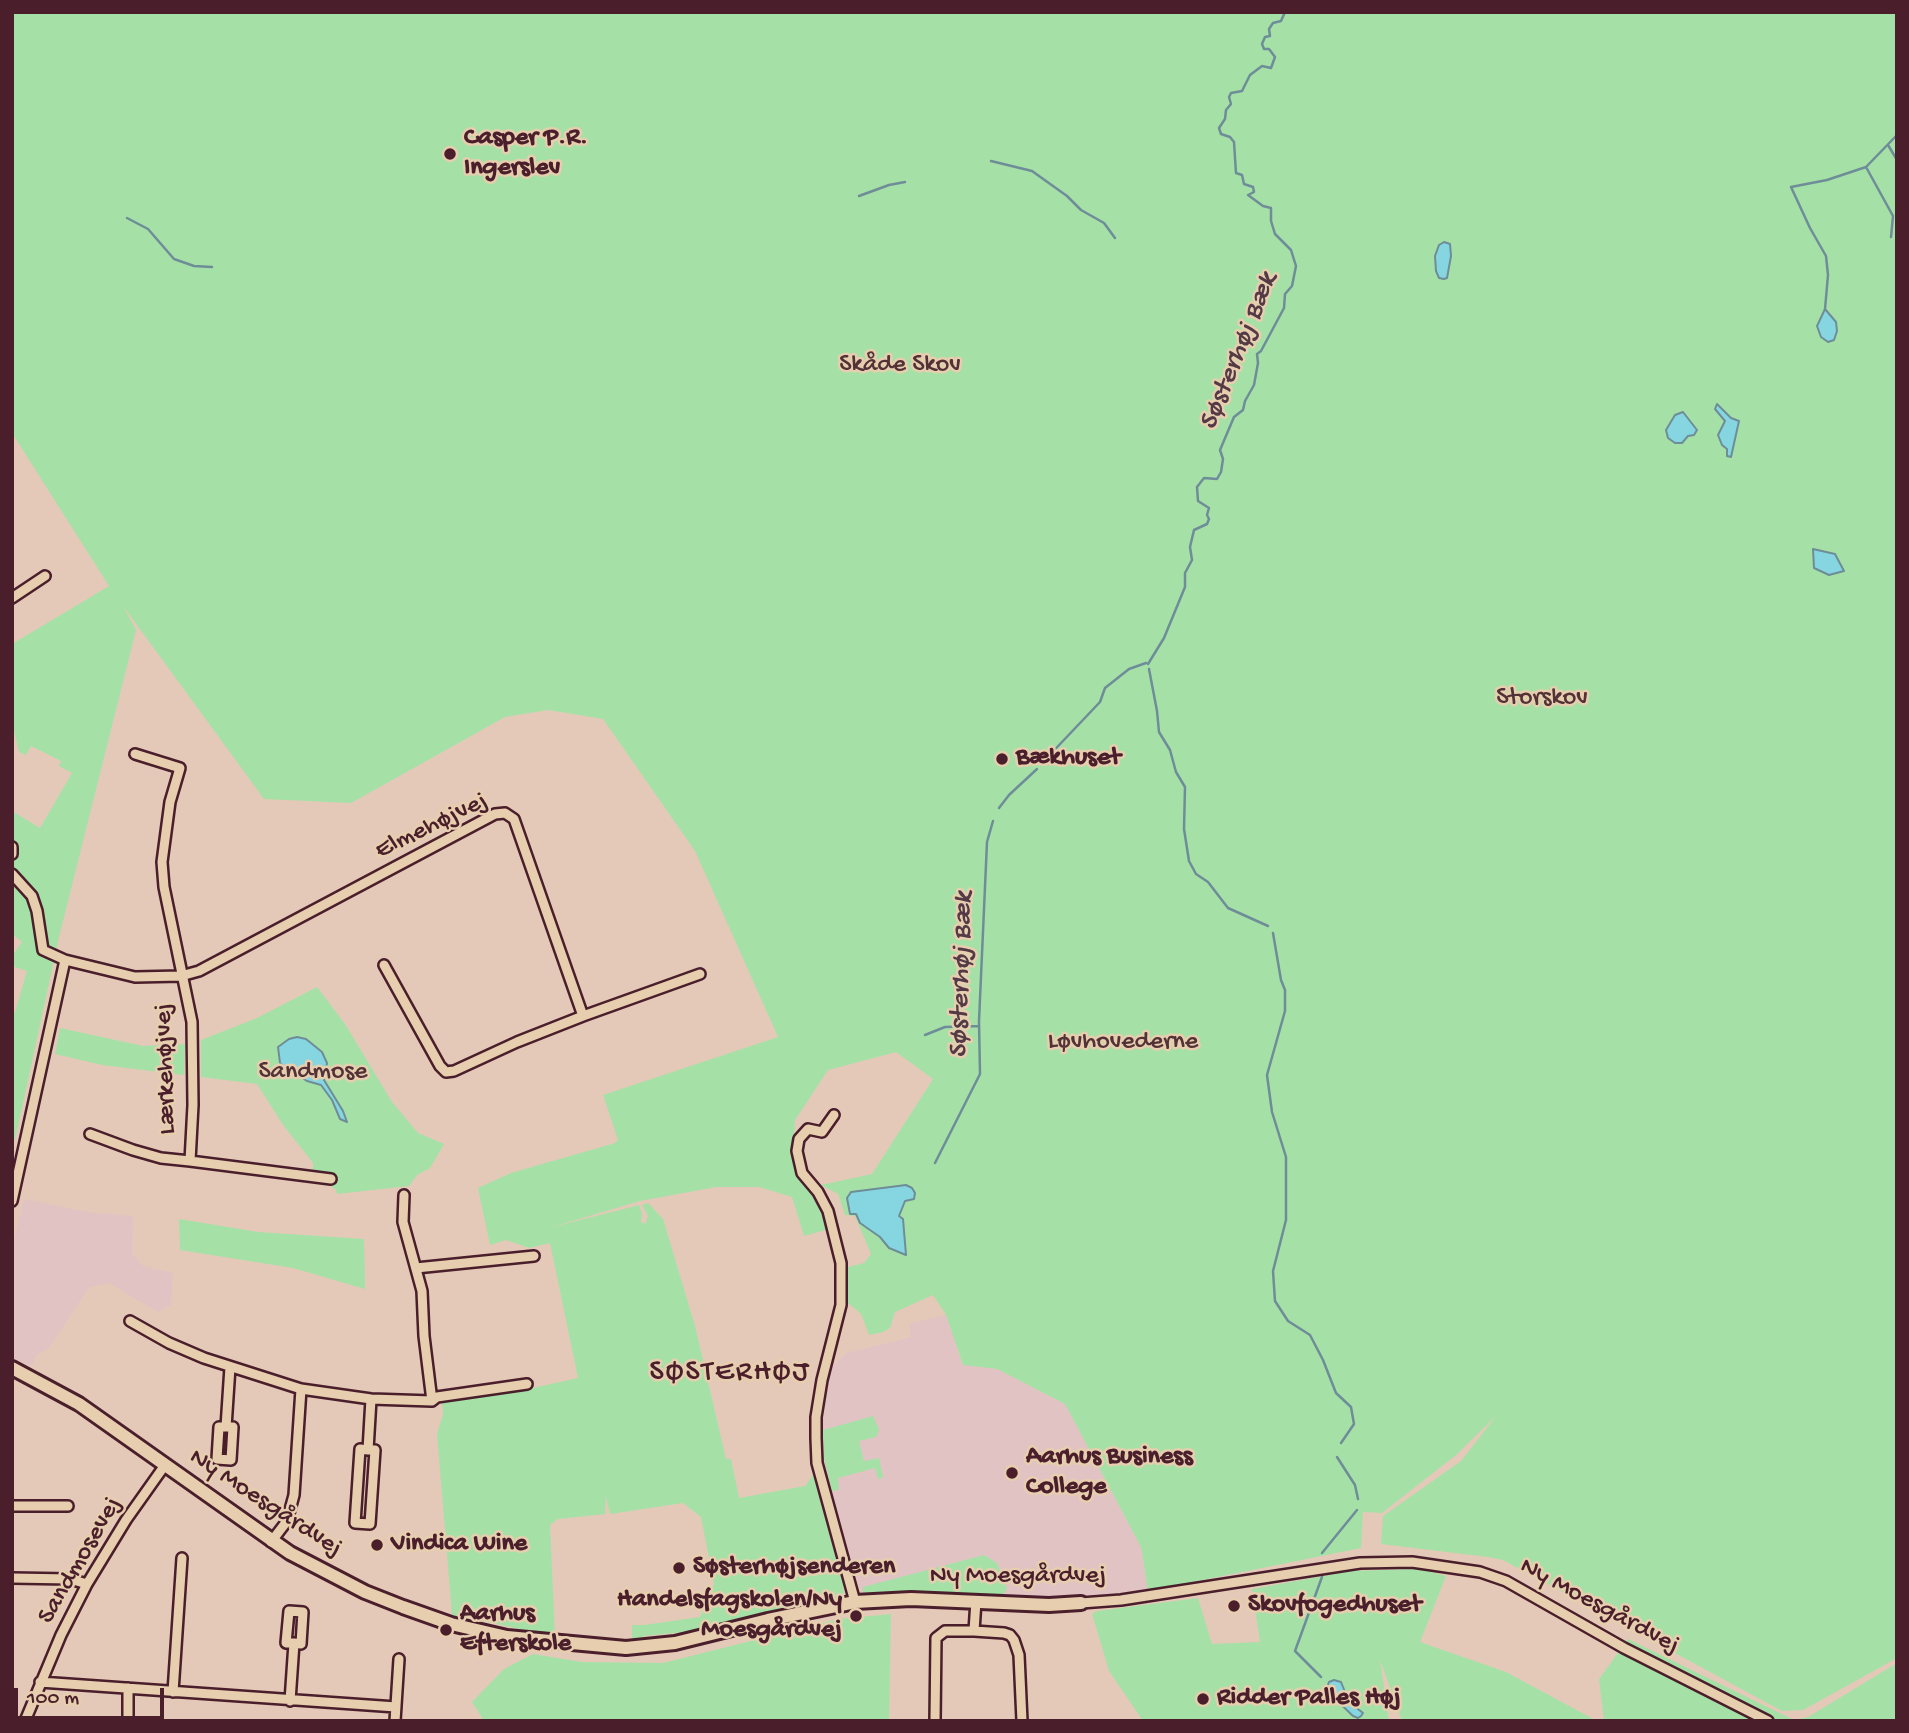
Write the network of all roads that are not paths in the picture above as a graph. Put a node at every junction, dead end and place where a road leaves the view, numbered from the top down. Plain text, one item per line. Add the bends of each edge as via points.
1 (46, 576) dead end
2 (12, 598) edge
3 (135, 754) dead end
4 (12, 847) edge
5 (12, 854) edge
6 (12, 874) edge
7 (65, 960) junction
8 (384, 965) dead end
9 (701, 974) dead end
10 (181, 976) junction
11 (583, 1016) junction
12 (834, 1115) dead end
13 (90, 1134) dead end
14 (190, 1161) junction
15 (331, 1180) dead end
16 (404, 1195) dead end
17 (12, 1201) edge
18 (534, 1256) dead end
19 (416, 1268) junction
20 (130, 1321) dead end
21 (230, 1367) junction
22 (12, 1368) edge
23 (527, 1384) dead end
24 (302, 1389) junction
25 (371, 1399) junction
26 (432, 1401) junction
27 (226, 1427) dead end
28 (368, 1450) junction
29 (165, 1465) junction
30 (12, 1507) edge
31 (68, 1507) dead end
32 (271, 1542) junction
33 (182, 1558) dead end
34 (12, 1578) edge
35 (87, 1584) junction
36 (976, 1601) junction
37 (855, 1602) junction
38 (1081, 1603) joint
39 (974, 1631) junction
40 (294, 1643) dead end
41 (399, 1659) dead end
42 (40, 1682) junction
43 (128, 1688) junction
44 (173, 1692) junction
45 (290, 1701) junction
46 (396, 1707) junction
47 (25, 1721) edge
48 (128, 1721) edge
49 (395, 1721) edge
50 (935, 1721) edge
51 (1022, 1721) edge
52 (1768, 1721) edge

1 - 2 street
3 - 10 street via 180,768 162,862
4 - 5 street
6 - 7 street via 32,896 43,950
7 - 10 street, Elmehøjvej via 135,976
7 - 17 street
8 - 11 street via 446,1072
9 - 11 street
10 - 11 street, Elmehøjvej via 229,956 495,814 505,813 514,819
10 - 14 street, Lærkehøjvej via 192,1033
12 - 37 street via 822,1132 808,1129 799,1139 797,1151 802,1173 828,1211 841,1263 841,1306 816,1417 817,1463
13 - 14 street, Lærkehøjvej via 161,1158
14 - 15 street, Lærkehøjvej
16 - 19 street via 403,1222
18 - 19 street
19 - 26 street
20 - 21 street via 169,1343
21 - 24 street
21 - 27 street
22 - 29 street, Ny Moesgårdvej via 79,1404
23 - 26 street
24 - 25 street
24 - 32 street via 293,1503
25 - 26 street
25 - 28 street
28 - 28 street via 360,1450 355,1523 370,1524 375,1451
29 - 32 street, Ny Moesgårdvej
29 - 35 street, Sandmosevej
30 - 31 street
32 - 37 street, Ny Moesgårdvej via 403,1608 507,1637 555,1643 626,1648 676,1643
33 - 44 street
34 - 35 street via 70,1579
35 - 42 street, Sandmosevej
36 - 37 street, Ny Moesgårdvej
36 - 38 street, Ny Moesgårdvej
36 - 39 street
38 - 52 street, Ny Moesgårdvej via 1360,1563 1412,1562 1480,1572 1506,1581
39 - 50 street via 945,1631 936,1638
39 - 51 street via 1004,1633 1014,1640 1019,1655
40 - 45 street
41 - 46 street
42 - 43 street
42 - 47 street, Sandmosevej
43 - 44 street
43 - 48 street
44 - 45 street
45 - 46 street
46 - 49 street

